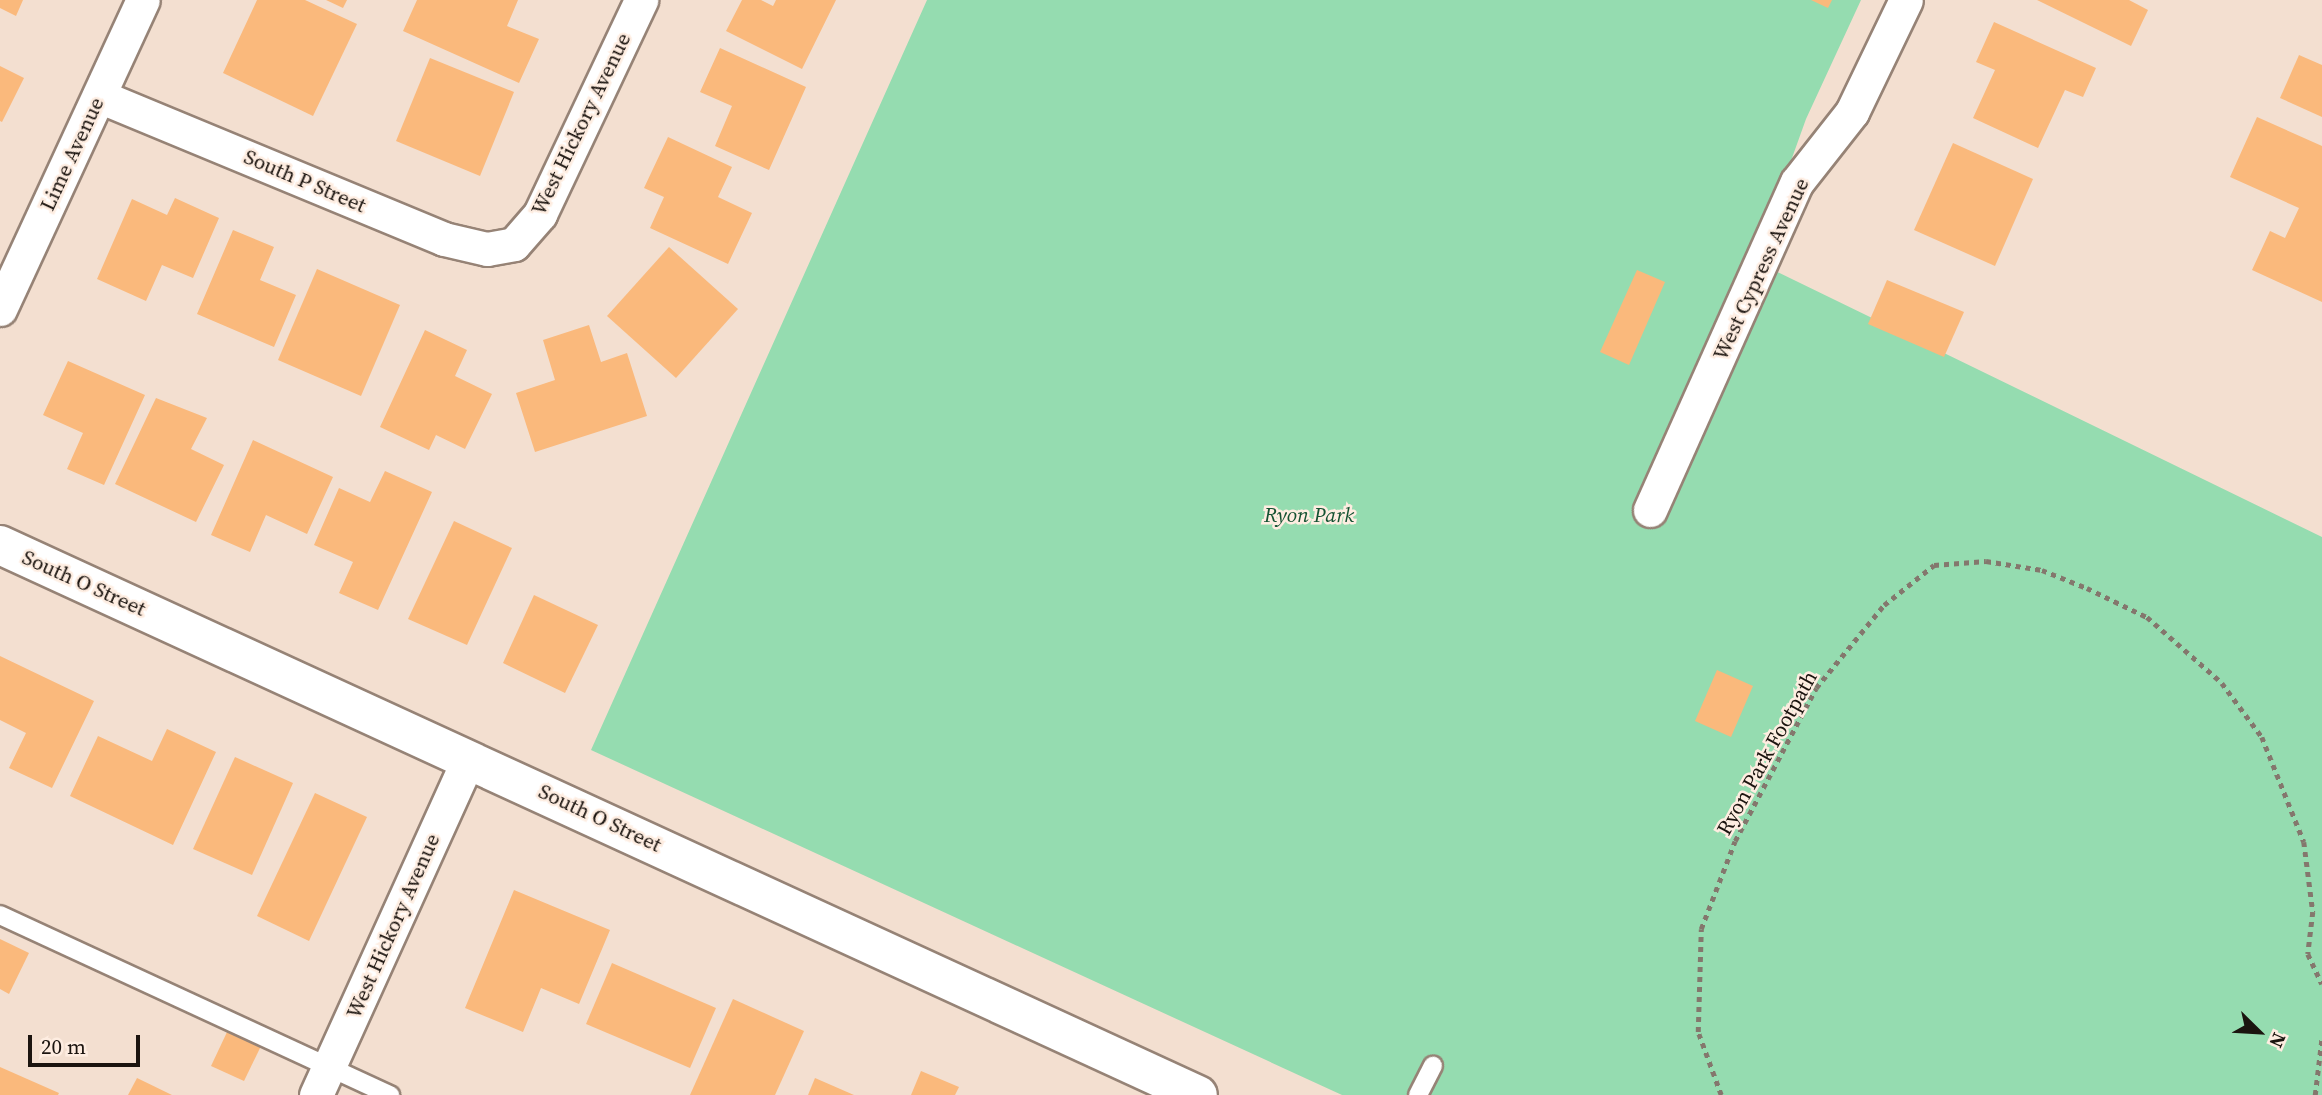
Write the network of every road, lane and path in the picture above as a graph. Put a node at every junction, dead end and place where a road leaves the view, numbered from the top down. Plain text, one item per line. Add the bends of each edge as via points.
1 (143, 0) edge
2 (641, 0) edge
3 (1906, 0) edge
4 (99, 96) junction
5 (514, 244) joint
6 (0, 309) edge
7 (1650, 510) dead end
8 (0, 545) edge
9 (469, 758) junction
10 (0, 915) edge
11 (2322, 984) edge
12 (2322, 1036) edge
13 (1433, 1066) dead end
14 (322, 1081) edge
15 (390, 1095) edge
16 (1198, 1095) edge
17 (1418, 1095) edge
18 (1721, 1095) edge
19 (2315, 1095) edge

1 - 4 street, Lime Avenue
2 - 5 street, West Hickory Avenue via 540,214
3 - 7 street, West Cypress Avenue via 1852,112 1797,182
4 - 5 street, South P Street via 444,239 487,249
4 - 6 street, Lime Avenue
8 - 9 street, South O Street
9 - 14 street, West Hickory Avenue
9 - 16 street, South O Street
10 - 14 lane
11 - 18 path, Ryon Park Footpath via 2308,954 2313,912 2304,842 2262,737 2222,683 2147,617 2087,588 2042,570 1986,561 1934,565 1884,605 1816,688 1735,841 1701,929 1698,1032
12 - 19 path
13 - 17 lane
14 - 15 lane

